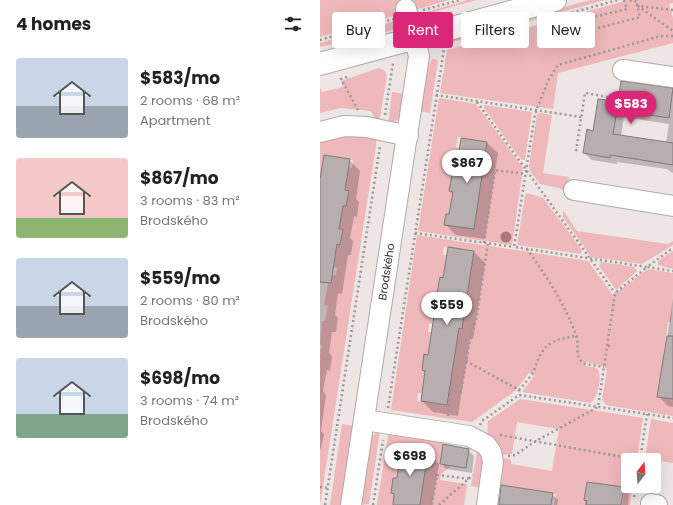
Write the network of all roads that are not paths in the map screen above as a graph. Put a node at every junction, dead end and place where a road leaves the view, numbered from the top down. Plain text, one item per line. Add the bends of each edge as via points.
1 (556, 0) edge
2 (453, 28) edge
3 (393, 44) edge
4 (417, 48) edge
5 (320, 64) edge
6 (623, 70) dead end
7 (673, 77) edge
8 (320, 132) edge
9 (408, 136) junction
10 (574, 190) dead end
11 (673, 206) edge
12 (364, 420) junction
13 (351, 505) edge
14 (487, 505) edge

1 - 2 main road
3 - 5 main road
4 - 9 street, Brodského via 419,56
6 - 7 street
8 - 9 street via 344,126
9 - 12 street, Brodského
10 - 11 street
12 - 13 street, Brodského
12 - 14 street via 469,436 486,445 493,462

